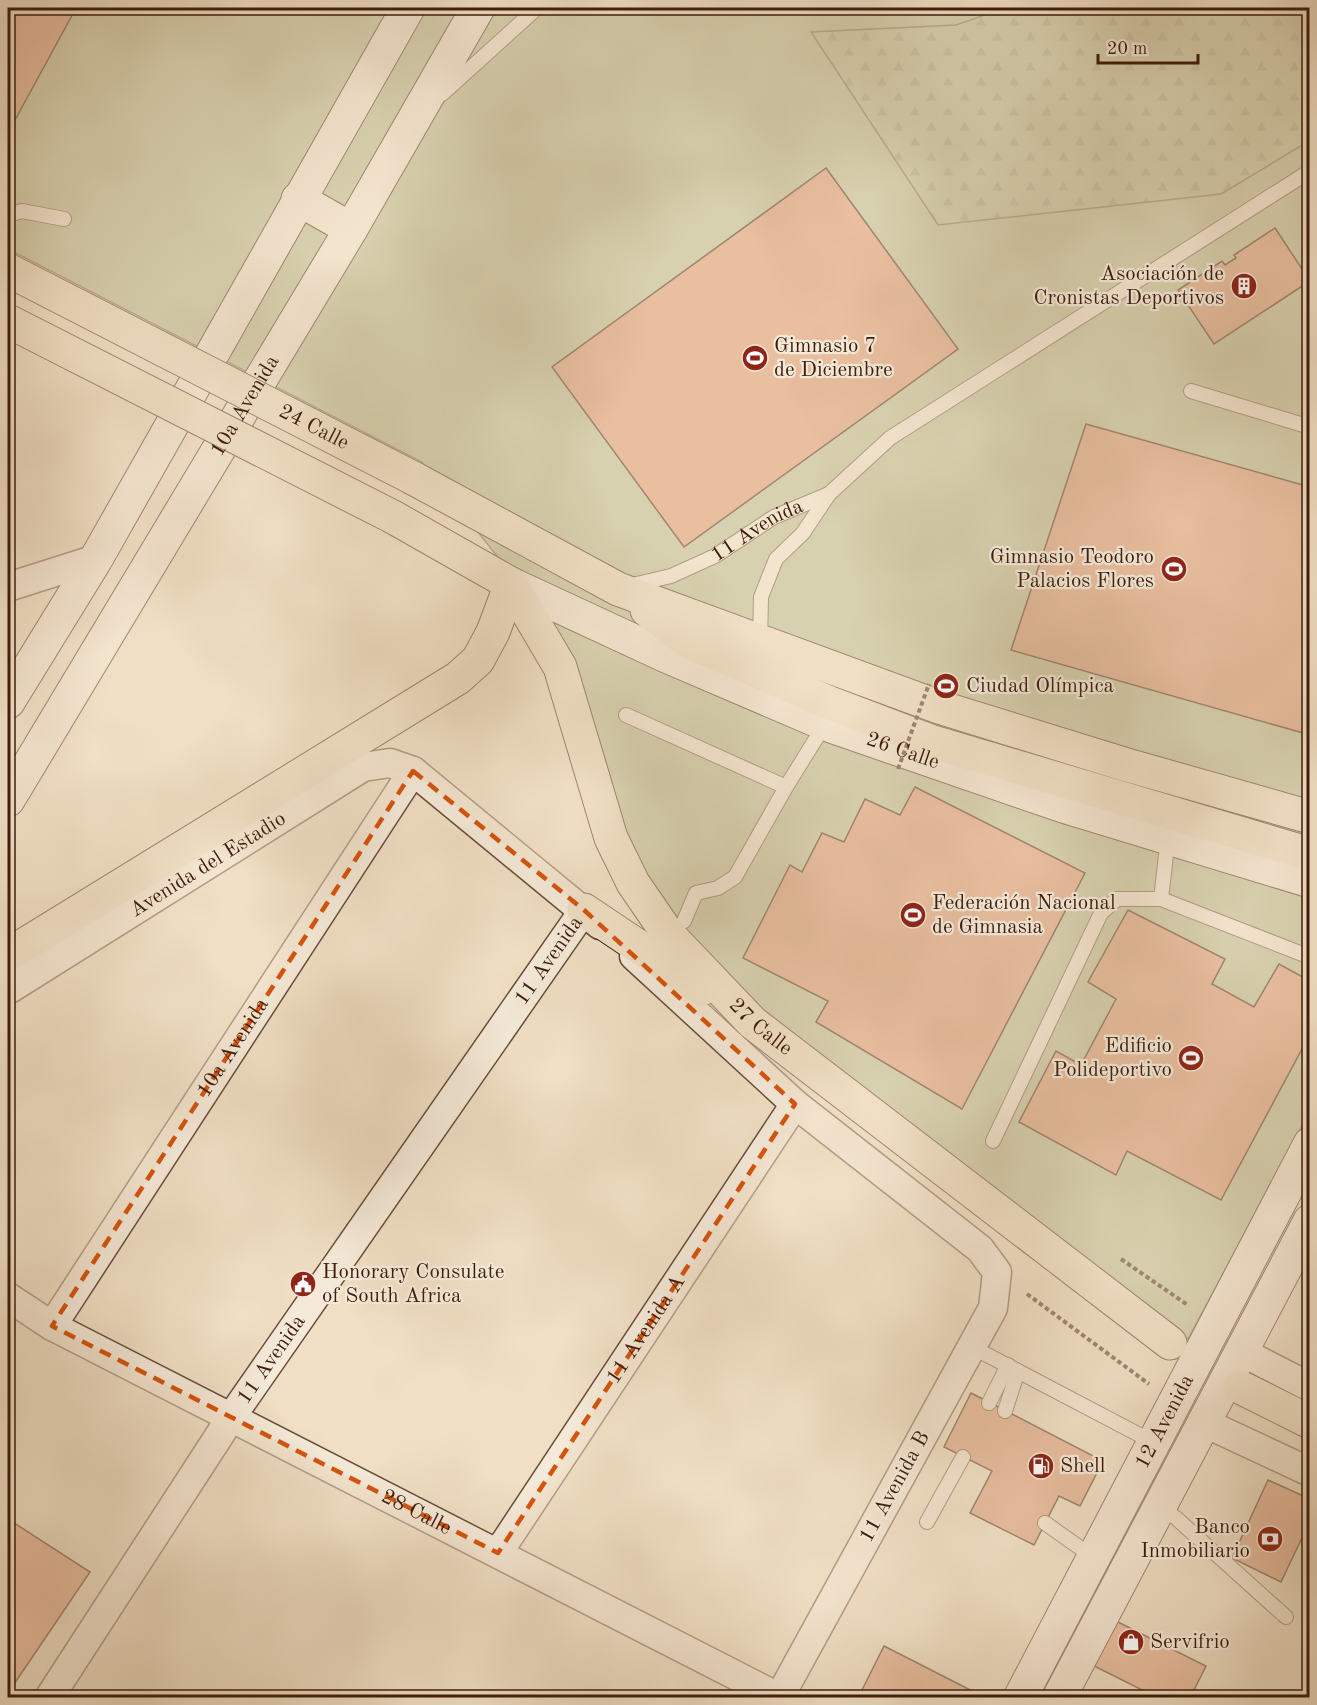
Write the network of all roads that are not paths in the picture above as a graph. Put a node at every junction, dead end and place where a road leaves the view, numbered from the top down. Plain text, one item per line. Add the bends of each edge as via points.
1 (408, 8) edge
2 (478, 8) edge
3 (537, 8) edge
4 (416, 117) junction
5 (1310, 171) edge
6 (298, 199) junction
7 (8, 215) edge
8 (64, 219) dead end
9 (351, 229) junction
10 (8, 270) edge
11 (8, 321) edge
12 (1191, 391) dead end
13 (1310, 427) edge
14 (829, 494) junction
15 (96, 559) junction
16 (511, 584) junction
17 (8, 587) edge
18 (618, 589) junction
19 (760, 642) junction
20 (8, 702) edge
21 (626, 715) dead end
22 (825, 724) junction
23 (413, 771) junction
24 (786, 787) junction
25 (8, 800) edge
26 (1310, 817) edge
27 (1168, 837) junction
28 (1310, 854) edge
29 (1310, 881) edge
30 (1161, 899) junction
31 (584, 910) junction
32 (684, 921) dead end
33 (8, 955) edge
34 (1310, 957) edge
35 (8, 990) edge
36 (753, 1023) junction
37 (795, 1104) junction
38 (993, 1141) dead end
39 (1310, 1144) edge
40 (1310, 1221) edge
41 (997, 1272) joint
42 (8, 1296) edge
43 (52, 1326) junction
44 (1170, 1343) dead end
45 (972, 1347) junction
46 (1240, 1352) junction
47 (1013, 1368) junction
48 (1240, 1387) dead end
49 (1310, 1387) edge
50 (989, 1403) dead end
51 (1005, 1411) dead end
52 (232, 1416) junction
53 (1310, 1422) edge
54 (1205, 1423) junction
55 (1153, 1442) junction
56 (963, 1457) dead end
57 (1310, 1472) edge
58 (1160, 1507) junction
59 (927, 1522) dead end
60 (1045, 1523) dead end
61 (498, 1553) junction
62 (1093, 1557) junction
63 (1286, 1617) dead end
64 (779, 1697) edge
65 (49, 1698) edge
66 (1020, 1698) edge
67 (1059, 1698) edge

1 - 6 main road
2 - 4 main road, 10a Avenida
3 - 4 lane
4 - 9 main road, 10a Avenida
5 - 14 lane via 890,438
6 - 9 main road
6 - 15 main road
7 - 8 lane via 22,212
9 - 25 main road, 10a Avenida
10 - 18 main road, 24 Calle, bridge via 413,478
11 - 16 main road, bridge via 393,517
12 - 13 lane
14 - 18 lane, 11 Avenida via 774,517 715,556 672,576
14 - 19 lane via 803,533 776,559 761,597
15 - 17 street
15 - 20 main road
16 - 22 main road, 26 Calle via 664,656
16 - 33 main road via 478,660 458,678
16 - 36 main road, 27 Calle via 560,667 611,838 633,883 668,934
18 - 19 main road
18 - 28 main road via 687,641 830,703 930,741
19 - 26 main road via 939,707
21 - 24 lane
22 - 24 lane
22 - 27 main road, 26 Calle via 1063,806
23 - 31 street, 27 Calle
23 - 35 street, Avenida del Estadio via 390,763 363,767
23 - 43 street, 10a Avenida
24 - 32 lane via 735,877 718,888 696,893
27 - 29 main road, 26 Calle
27 - 30 lane
30 - 34 lane
30 - 38 lane via 1117,900 1101,914
31 - 36 main road
31 - 37 street, 27 Calle
31 - 52 street, 11 Avenida
36 - 44 main road, 27 Calle
37 - 41 street, 27 Calle via 980,1249
37 - 61 street, 11 Avenida A
39 - 55 main road, 12 Avenida
40 - 46 main road, 12 Avenida
41 - 45 street, 11 Avenida B via 993,1308
42 - 43 street, 28 Calle
43 - 52 street, 28 Calle
45 - 47 lane
45 - 64 street, 11 Avenida B
46 - 49 street
46 - 54 main road, 12 Avenida
47 - 50 lane
47 - 51 lane
47 - 55 lane
48 - 53 main road
52 - 61 street, 28 Calle
52 - 65 street, 11 Avenida
54 - 57 street
54 - 58 main road, 12 Avenida
55 - 62 main road, 12 Avenida
56 - 59 lane
58 - 63 lane
58 - 67 main road, 12 Avenida
60 - 62 lane
61 - 64 street, 28 Calle
62 - 66 main road, 12 Avenida

